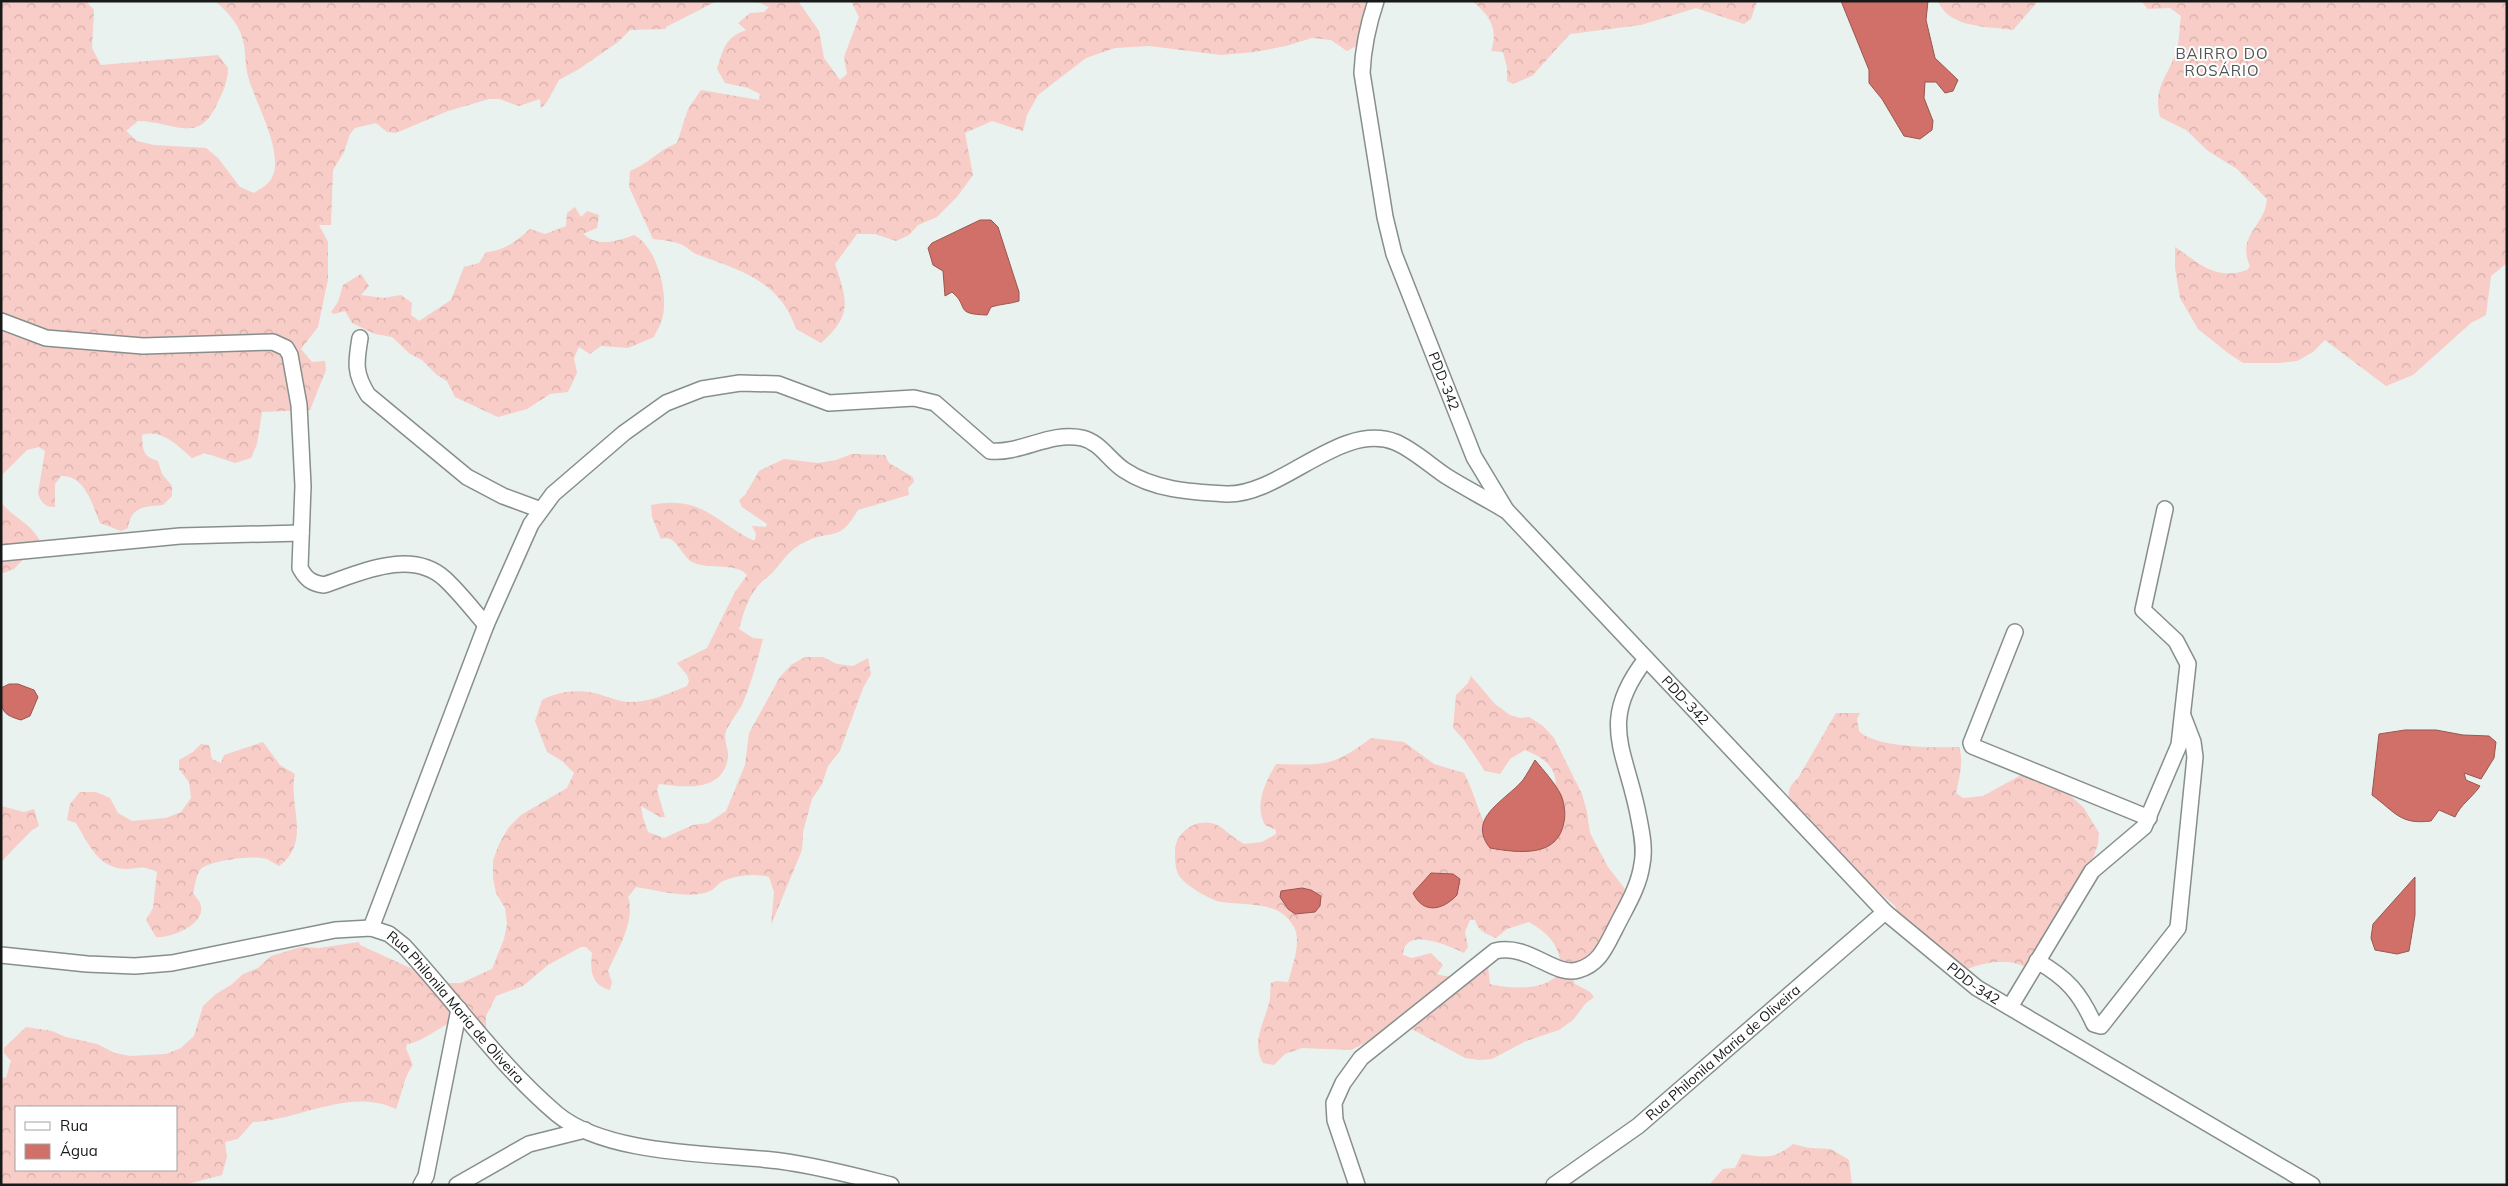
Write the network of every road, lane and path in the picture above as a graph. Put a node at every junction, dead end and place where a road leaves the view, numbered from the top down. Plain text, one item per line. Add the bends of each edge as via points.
1 (1376, 1) edge
2 (1, 321) edge
3 (360, 338) dead end
4 (2165, 509) dead end
5 (541, 510) junction
6 (1506, 510) junction
7 (301, 533) junction
8 (2, 553) edge
9 (486, 625) junction
10 (2015, 632) dead end
11 (1646, 659) junction
12 (2182, 714) junction
13 (2150, 818) junction
14 (1885, 912) junction
15 (371, 928) junction
16 (1, 955) edge
17 (2037, 961) junction
18 (2010, 1007) junction
19 (459, 1009) junction
20 (585, 1130) junction
21 (421, 1185) edge
22 (457, 1185) edge
23 (891, 1185) edge
24 (1357, 1185) edge
25 (1554, 1185) edge
26 (2312, 1185) edge

1 - 6 street, PDD-342 / PDD-342 via 1368,25 1362,74 1394,254 1474,457
2 - 7 street via 46,338 143,346 273,342 286,348 299,405 303,486
3 - 5 street via 356,360 358,379 368,395 467,478
4 - 12 street via 2143,610 2184,652 2188,664
5 - 6 street via 553,494 591,459 666,403 702,389 740,383 778,384 829,403 914,398 935,403 990,451 1067,436 1084,438 1098,446 1122,469 1144,482 1167,488 1228,494 1256,490 1342,445 1373,439 1395,442 1447,477
5 - 9 street via 530,524
6 - 11 street, PDD-342 / PDD-342
7 - 8 street via 180,536
7 - 9 street via 300,568 314,584 324,585 381,566 405,564 427,568 444,578
9 - 15 street
10 - 13 street via 1972,746
11 - 14 street, PDD-342 / PDD-342
11 - 24 street via 1631,678 1621,699 1617,722 1643,837 1643,863 1638,884 1603,953 1592,965 1575,971 1564,970 1516,949 1496,951 1360,1058 1334,1103 1334,1120
12 - 13 street via 2179,745
12 - 17 street via 2195,757 2178,928 2101,1026 2094,1024 2079,994 2058,973
13 - 17 street via 2127,843 2092,871
14 - 18 street, PDD-342 / PDD-342 via 1978,988
14 - 25 street, Rua Philonila Maria de Oliveira via 1638,1126
15 - 16 street, Rua Philonila Maria de Oliveira via 334,930 172,964 87,964
15 - 19 street, Rua Philonila Maria de Oliveira via 389,934 404,946
17 - 18 street
18 - 26 street, PDD-342 / PDD-342
19 - 20 street, Rua Philonila Maria de Oliveira via 504,1061 558,1114
19 - 21 street via 426,1176
20 - 22 street via 529,1144
20 - 23 street, Rua Philonila Maria de Oliveira via 633,1145 780,1161

